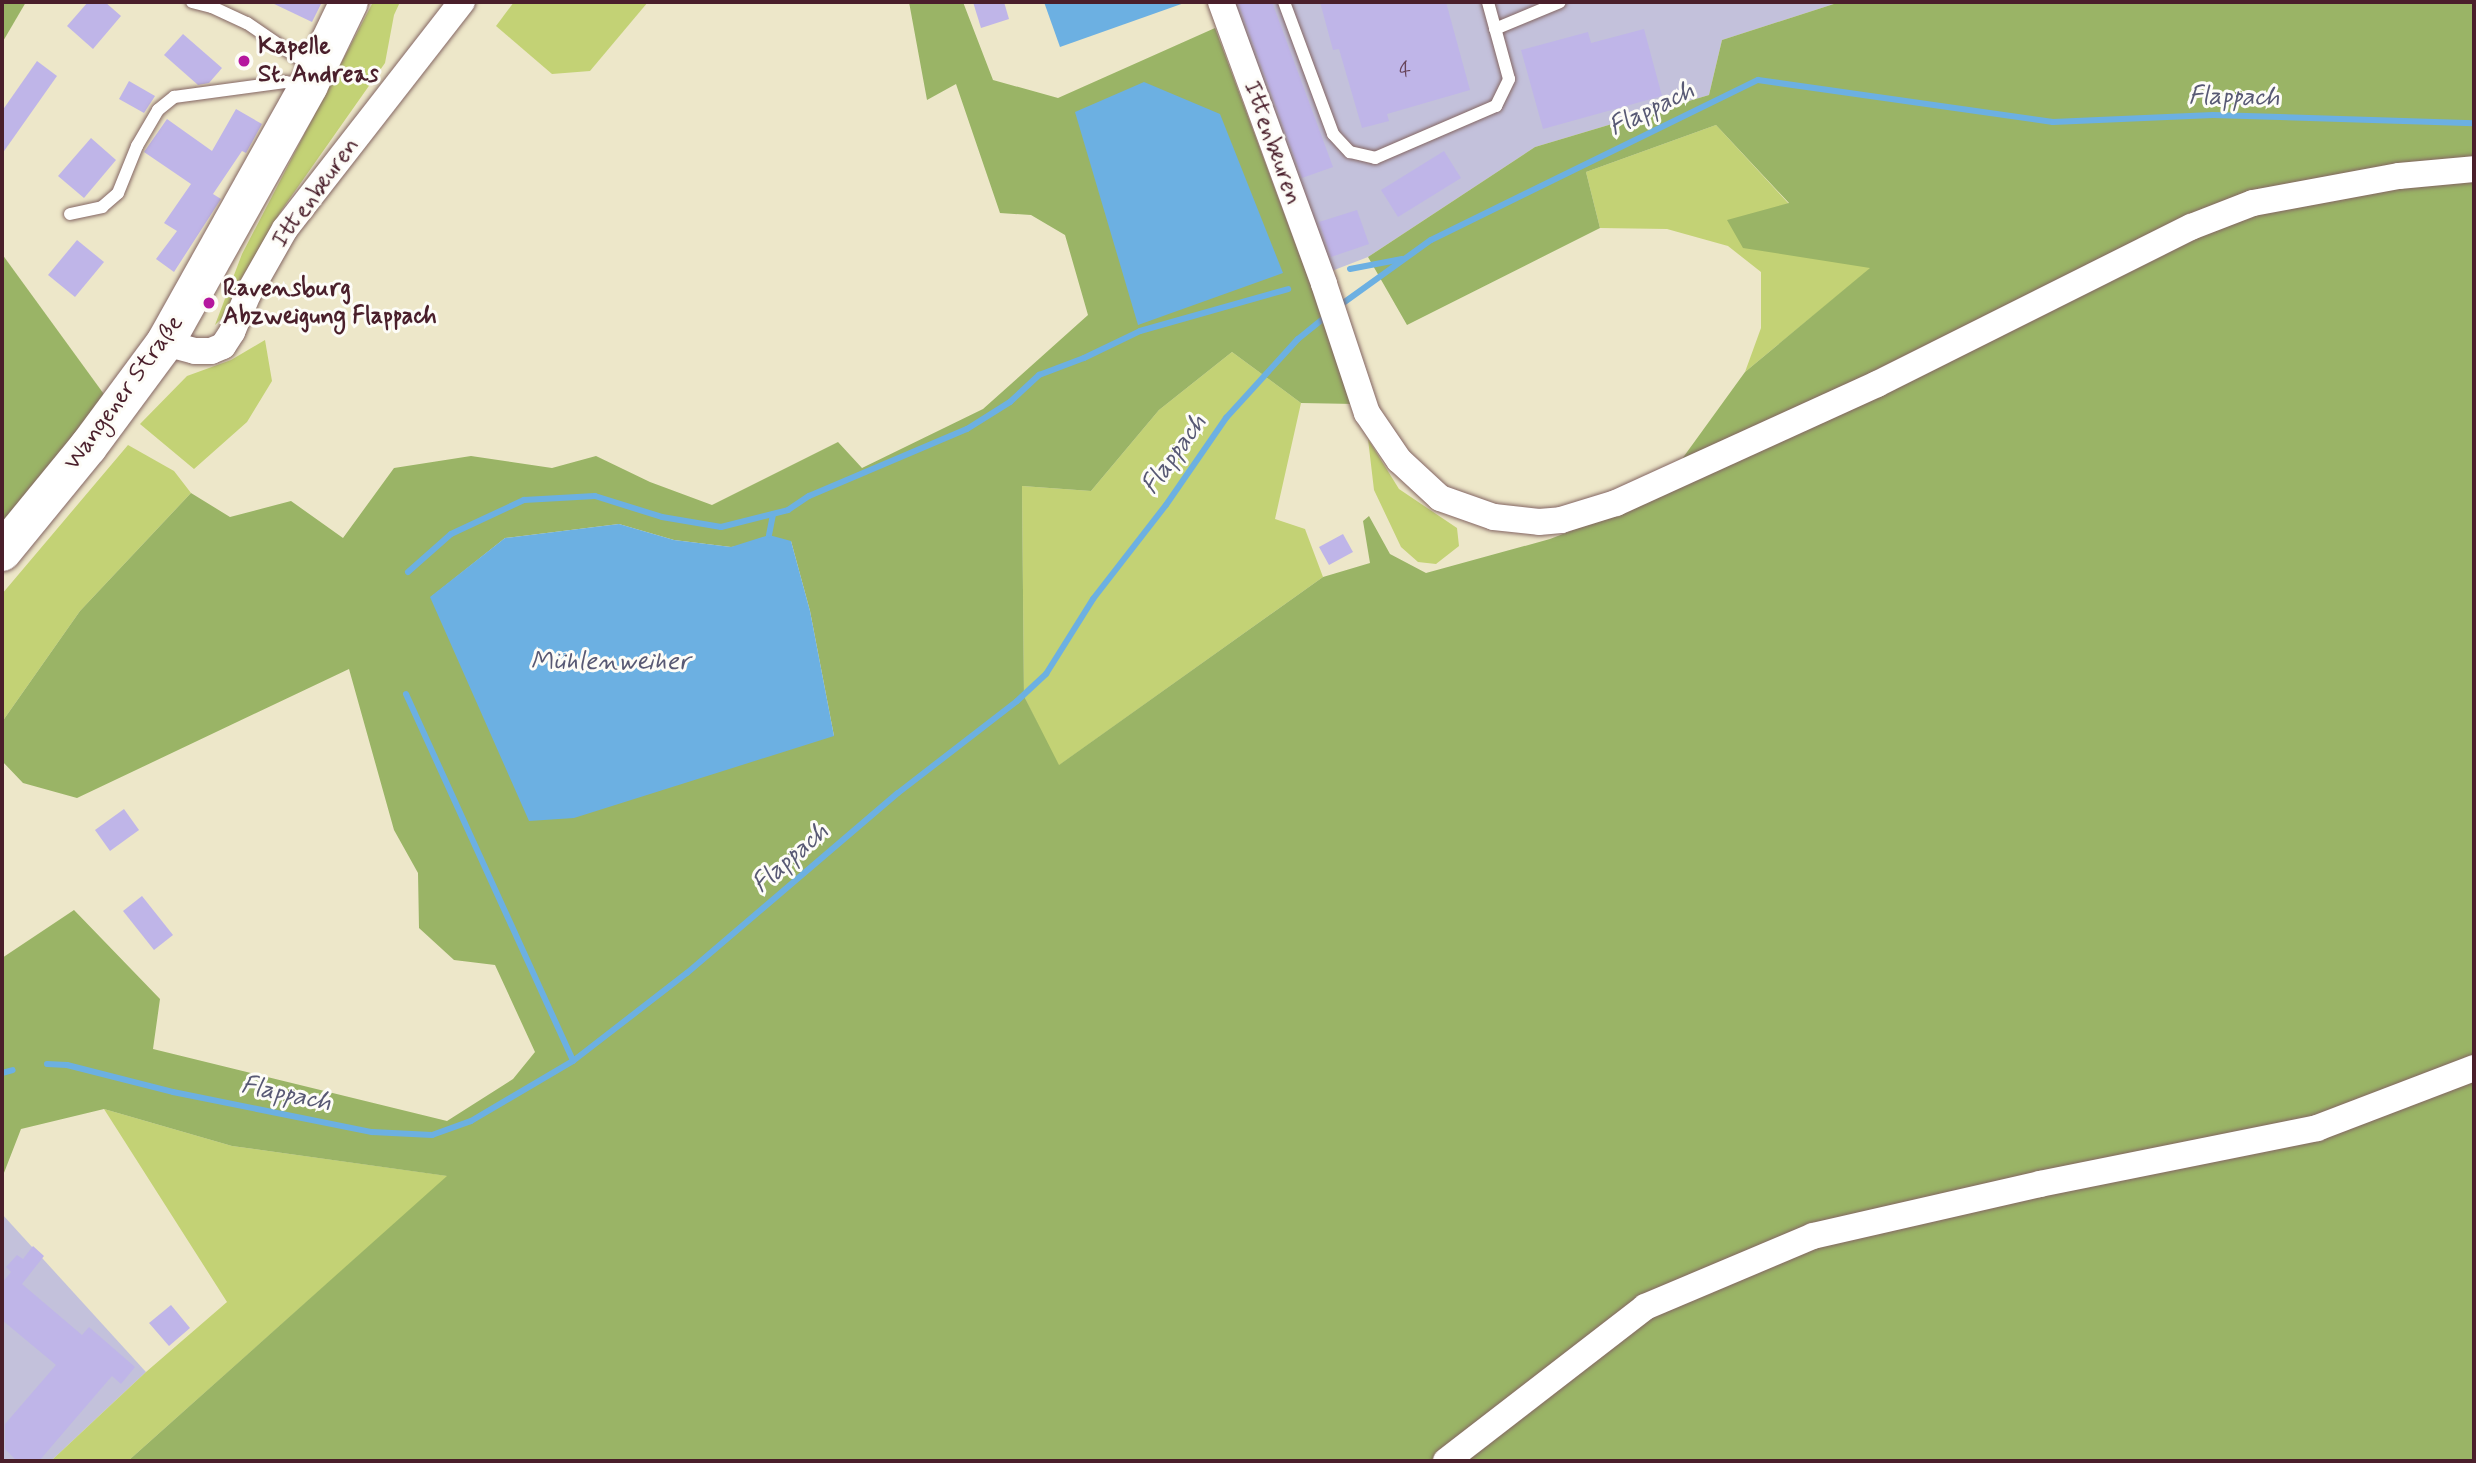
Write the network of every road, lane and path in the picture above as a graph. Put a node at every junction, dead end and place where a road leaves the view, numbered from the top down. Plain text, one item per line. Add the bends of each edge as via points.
1 (192, 2) edge
2 (349, 2) edge
3 (462, 2) edge
4 (1221, 2) edge
5 (1284, 2) edge
6 (1488, 2) edge
7 (1560, 2) edge
8 (1495, 29) junction
9 (312, 78) junction
10 (2474, 169) edge
11 (70, 214) dead end
12 (165, 343) junction
13 (4, 553) edge
14 (2474, 1068) edge
15 (1446, 1461) edge

1 - 9 lane via 247,23
2 - 9 main road, Wangener Straße
3 - 12 street, Ittenbeuren via 285,229 223,346 195,351
4 - 10 street, Ittenbeuren via 1367,413 1399,460 1440,498 1494,517 1561,520 1616,503 1762,439 2204,222 2253,203 2399,176
5 - 8 lane via 1333,134 1350,152 1376,158 1496,106 1509,79
6 - 8 lane
7 - 8 lane
9 - 11 lane via 174,97 158,110 118,193 102,207
9 - 12 main road, Wangener Straße
12 - 13 main road, Wangener Straße
14 - 15 street via 2317,1128 1813,1236 1645,1307

